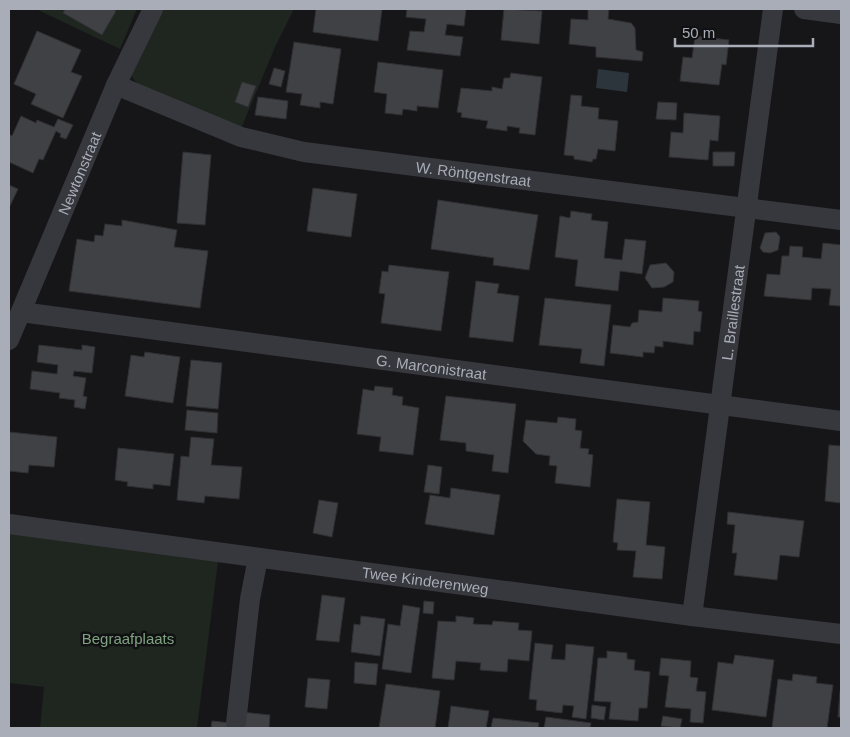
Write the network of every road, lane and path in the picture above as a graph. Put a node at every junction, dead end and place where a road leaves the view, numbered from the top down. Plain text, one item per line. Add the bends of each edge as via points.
1 (153, 9) edge
2 (773, 9) edge
3 (804, 9) edge
4 (841, 14) edge
5 (116, 85) junction
6 (747, 210) junction
7 (841, 220) edge
8 (21, 312) junction
9 (9, 340) edge
10 (722, 404) junction
11 (841, 421) edge
12 (9, 524) edge
13 (258, 558) junction
14 (692, 616) junction
15 (841, 634) edge
16 (236, 723) dead end

1 - 5 street, Newtonstraat
2 - 6 street, L. Braillestraat
3 - 4 street
5 - 6 street, W. Röntgenstraat via 241,137 304,152
5 - 8 street, Newtonstraat
6 - 7 street, W. Röntgenstraat
6 - 10 street, L. Braillestraat
8 - 9 street, Newtonstraat
8 - 10 street, G. Marconistraat via 596,390
10 - 11 street, G. Marconistraat
10 - 14 street, L. Braillestraat
12 - 13 street, Twee Kinderenweg
13 - 14 street, Twee Kinderenweg
13 - 16 street
14 - 15 street, Twee Kinderenweg

